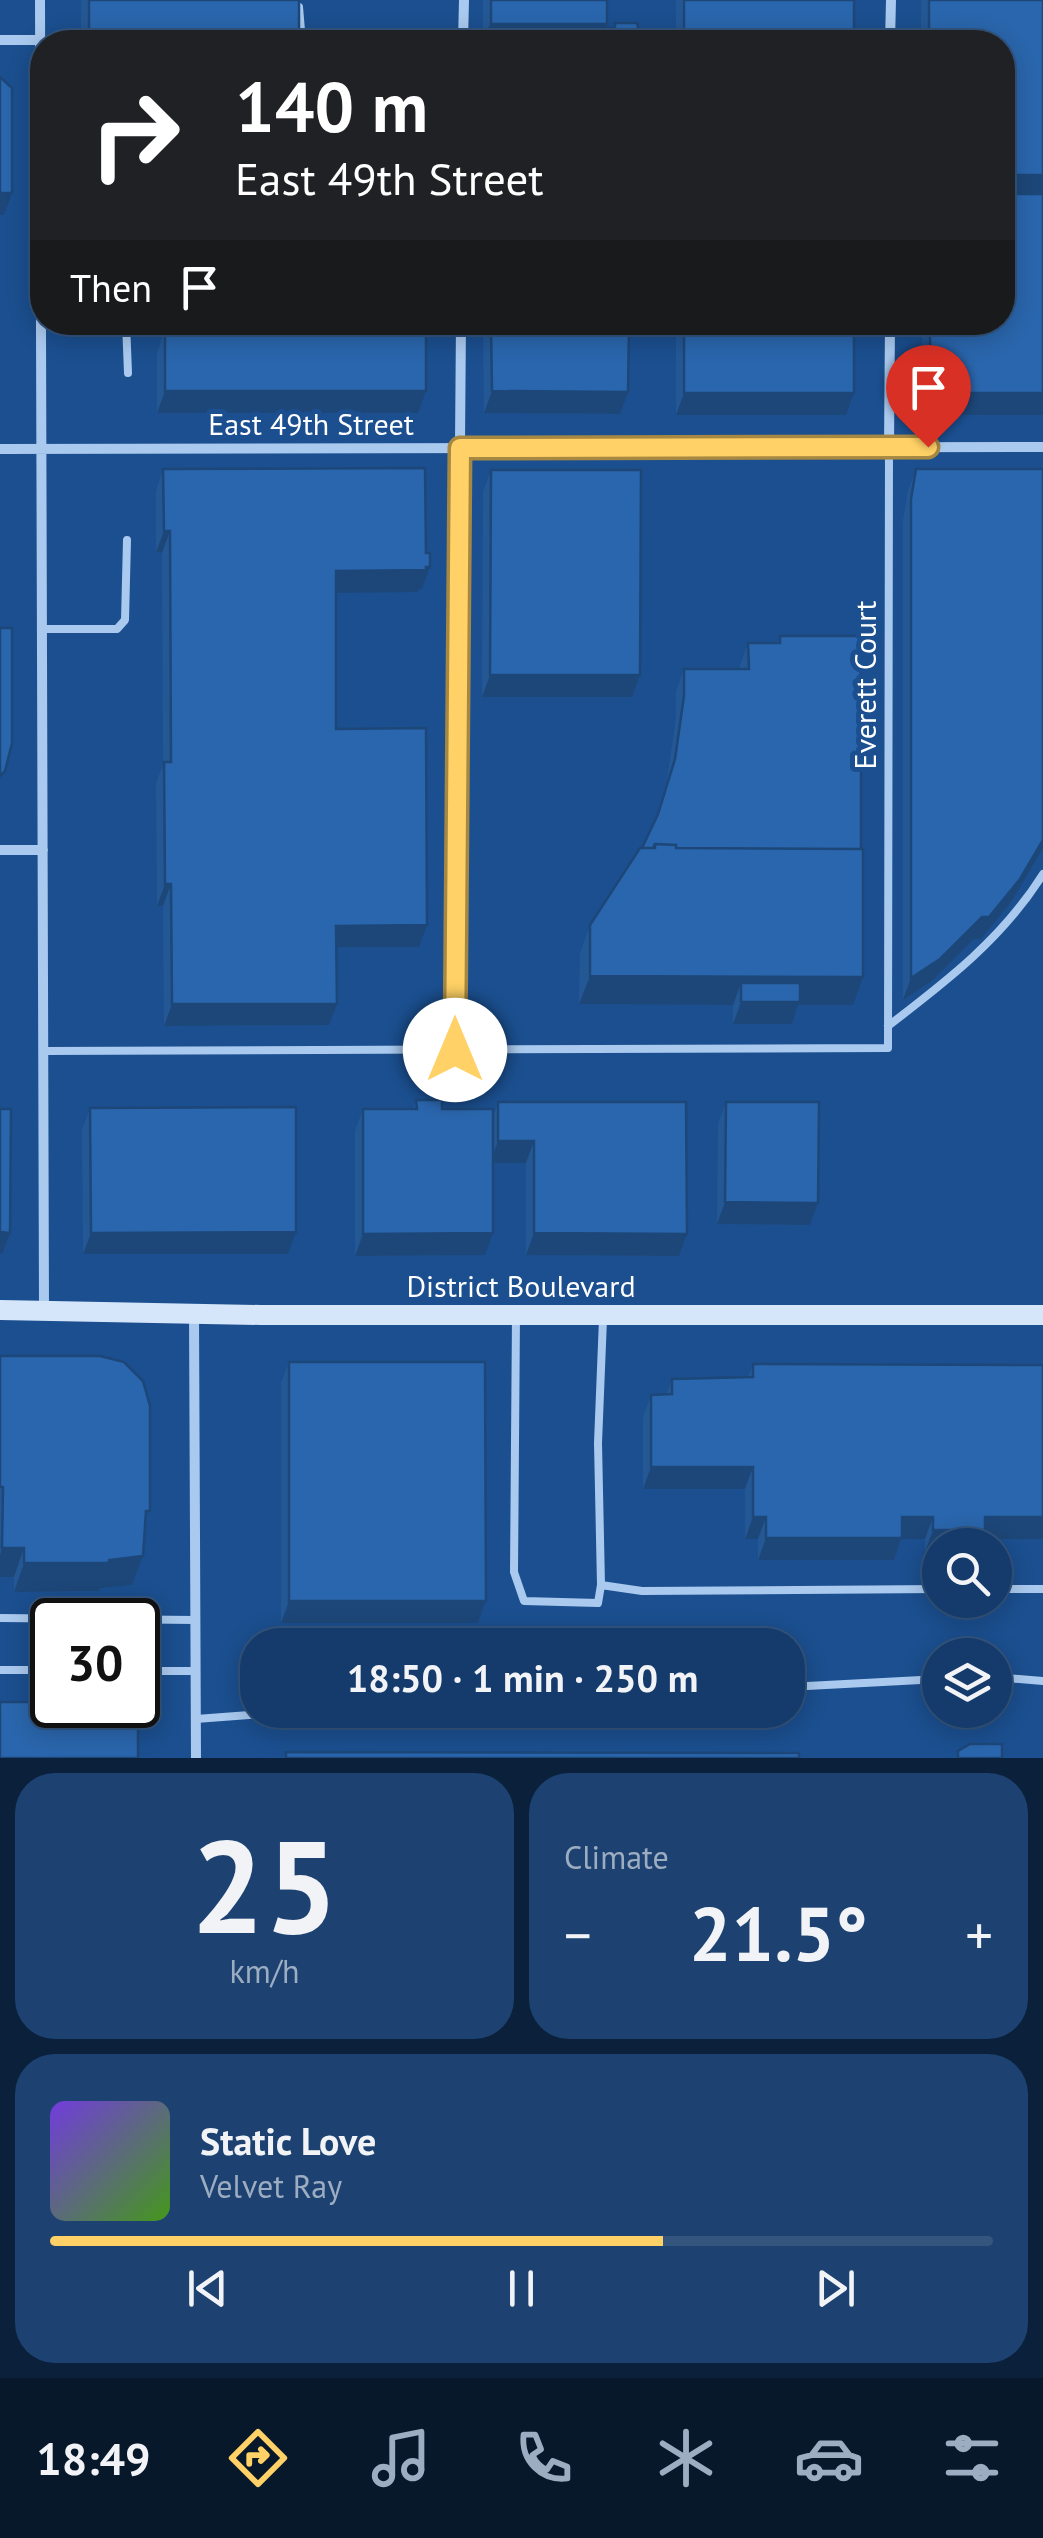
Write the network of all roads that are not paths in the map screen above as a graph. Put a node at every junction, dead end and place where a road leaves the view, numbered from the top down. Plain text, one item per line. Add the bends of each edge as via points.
1 (40, 0) edge
2 (464, 0) edge
3 (890, 0) edge
4 (283, 2) edge
5 (40, 30) edge
6 (301, 30) edge
7 (464, 30) edge
8 (890, 30) edge
9 (0, 40) edge
10 (30, 40) edge
11 (42, 335) edge
12 (126, 335) edge
13 (461, 335) edge
14 (890, 335) edge
15 (128, 374) dead end
16 (889, 447) junction
17 (1043, 447) edge
18 (0, 448) edge
19 (42, 448) junction
20 (460, 448) junction
21 (126, 540) dead end
22 (42, 629) junction
23 (0, 850) edge
24 (43, 850) junction
25 (1043, 874) edge
26 (888, 1026) junction
27 (44, 1050) junction
28 (455, 1050) junction
29 (44, 1309) junction
30 (0, 1310) edge
31 (194, 1313) junction
32 (603, 1314) junction
33 (516, 1315) junction
34 (1043, 1315) edge
35 (601, 1584) junction
36 (1012, 1589) edge
37 (1043, 1589) edge
38 (922, 1590) edge
39 (0, 1618) edge
40 (195, 1620) junction
41 (0, 1670) edge
42 (30, 1670) edge
43 (160, 1671) edge
44 (195, 1671) junction
45 (1012, 1678) edge
46 (922, 1680) edge
47 (1043, 1681) edge
48 (805, 1685) edge
49 (240, 1716) edge
50 (196, 1719) junction
51 (196, 1758) edge

1 - 5 street
2 - 7 street
3 - 8 street
4 - 6 lane via 298,4
9 - 10 street
11 - 19 street
12 - 15 lane
13 - 20 street
14 - 16 street, Everett Court
16 - 17 street, East 49th Street
16 - 20 street, East 49th Street
16 - 26 lane, Everett Court
18 - 19 street, East 49th Street
19 - 20 street, East 49th Street
19 - 22 street
20 - 28 street
21 - 22 lane via 125,620 117,629
22 - 24 street
23 - 24 street
24 - 27 street
25 - 26 lane via 991,943
26 - 28 lane, Everett Court via 888,1048
27 - 28 lane
27 - 29 street
29 - 30 main road, District Boulevard
29 - 31 main road, District Boulevard
31 - 33 main road, District Boulevard
31 - 40 street
32 - 33 main road, District Boulevard
32 - 34 main road, District Boulevard
32 - 35 lane
33 - 35 lane via 514,1572 524,1602 598,1603
35 - 38 lane via 642,1591
36 - 37 lane
39 - 40 lane
40 - 44 street
41 - 42 lane
43 - 44 lane
44 - 50 street
45 - 47 lane
46 - 48 lane
49 - 50 lane
50 - 51 street

